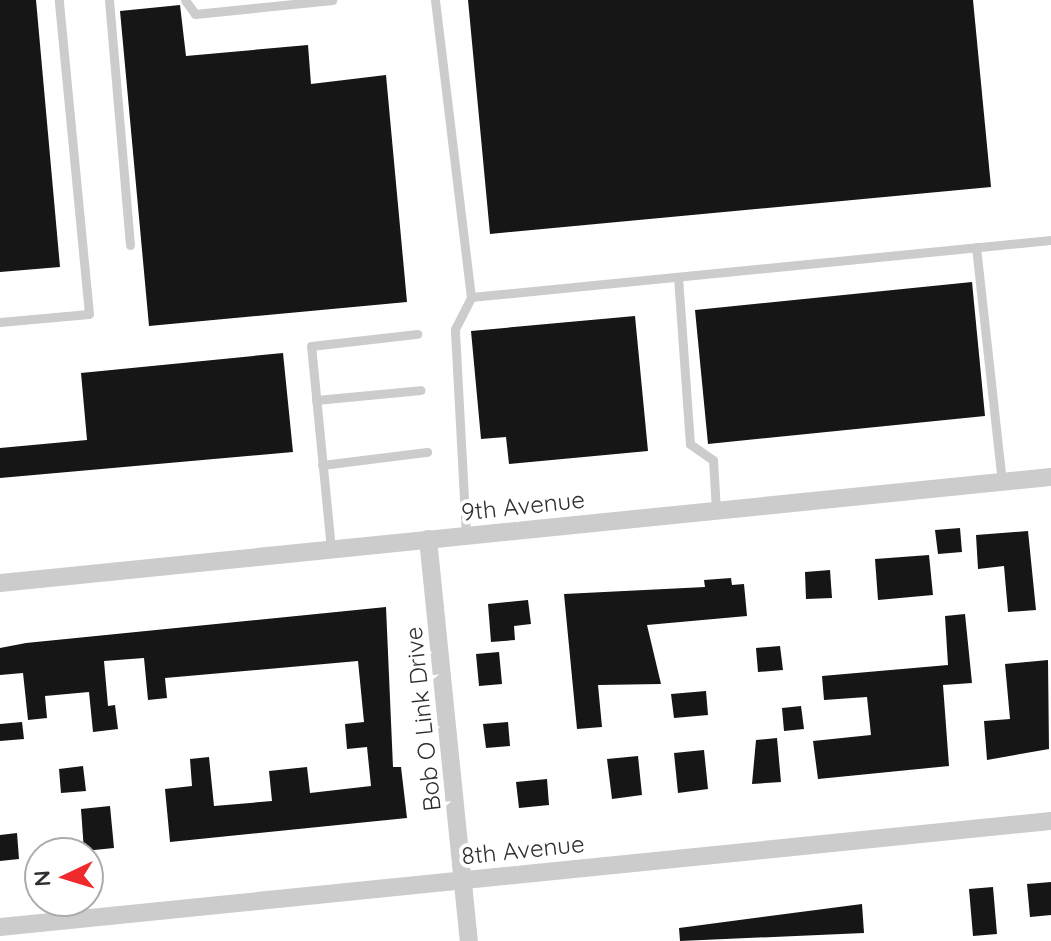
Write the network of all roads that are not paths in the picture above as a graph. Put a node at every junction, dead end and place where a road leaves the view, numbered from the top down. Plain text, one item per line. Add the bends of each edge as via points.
1 (59, 0) edge
2 (109, 0) edge
3 (185, 0) edge
4 (332, 0) edge
5 (435, 0) edge
6 (1051, 240) edge
7 (130, 245) dead end
8 (976, 247) junction
9 (678, 277) junction
10 (471, 297) junction
11 (0, 322) edge
12 (417, 334) dead end
13 (421, 390) dead end
14 (316, 400) junction
15 (427, 452) dead end
16 (322, 465) junction
17 (1051, 477) edge
18 (1002, 482) junction
19 (716, 510) junction
20 (466, 535) junction
21 (428, 539) junction
22 (331, 549) junction
23 (0, 583) edge
24 (1051, 821) edge
25 (463, 880) junction
26 (0, 927) edge
27 (469, 941) edge

1 - 11 lane via 89,314
2 - 7 lane
3 - 4 lane via 195,14
5 - 10 lane
6 - 8 lane
8 - 9 lane
8 - 18 lane
9 - 10 lane
9 - 19 lane via 690,444 713,460
10 - 20 lane via 455,329
12 - 14 lane via 311,346
13 - 14 lane
14 - 16 lane
15 - 16 lane
16 - 22 lane
17 - 18 street, 9th Avenue
18 - 19 street, 9th Avenue
19 - 20 street, 9th Avenue
20 - 21 street, 9th Avenue
21 - 22 street, 9th Avenue
21 - 25 street, Bob O Link Drive
22 - 23 street, 9th Avenue
24 - 25 street, 8th Avenue
25 - 26 street, 8th Avenue
25 - 27 street, Bob O Link Drive

